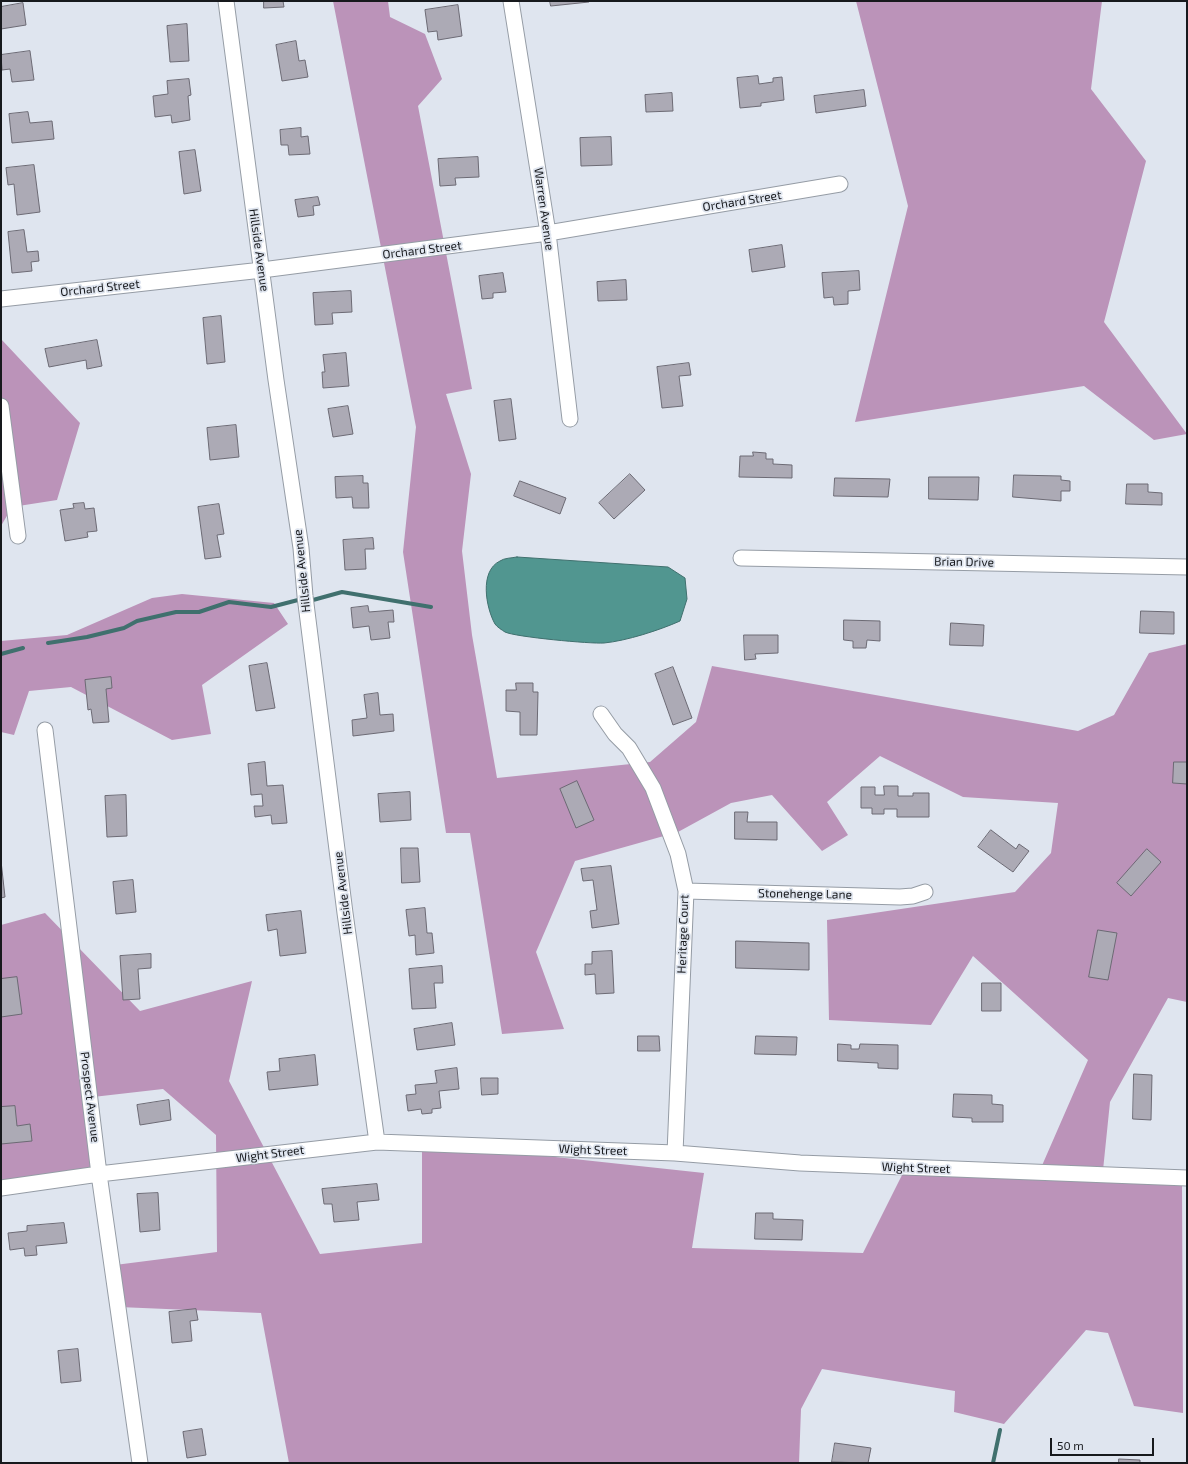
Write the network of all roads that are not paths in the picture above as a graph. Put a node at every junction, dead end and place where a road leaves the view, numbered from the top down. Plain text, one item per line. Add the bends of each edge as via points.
1 (226, 1) edge
2 (511, 1) edge
3 (840, 184) dead end
4 (548, 233) junction
5 (262, 270) junction
6 (1, 299) edge
7 (1, 406) edge
8 (570, 419) dead end
9 (18, 536) dead end
10 (740, 558) dead end
11 (1187, 567) edge
12 (601, 714) dead end
13 (45, 730) dead end
14 (686, 892) junction
15 (924, 892) dead end
16 (377, 1142) junction
17 (675, 1153) junction
18 (99, 1174) junction
19 (1187, 1178) edge
20 (1, 1188) edge
21 (140, 1463) edge

1 - 5 street, Hillside Avenue
2 - 4 street, Warren Avenue
3 - 4 street, Orchard Street
4 - 5 street, Orchard Street
4 - 8 street, Warren Avenue
5 - 6 street, Orchard Street
5 - 16 street, Hillside Avenue via 301,548 345,913
7 - 9 street
10 - 11 street, Brian Drive
12 - 14 street, Heritage Court via 615,734 630,748 653,788 678,854
13 - 18 street, Prospect Avenue
14 - 15 street, Stonehenge Lane via 900,897
14 - 17 street, Heritage Court
16 - 17 street, Wight Street
16 - 18 street, Wight Street
17 - 19 street, Wight Street via 800,1163
18 - 20 street, Wight Street
18 - 21 street, Prospect Avenue

